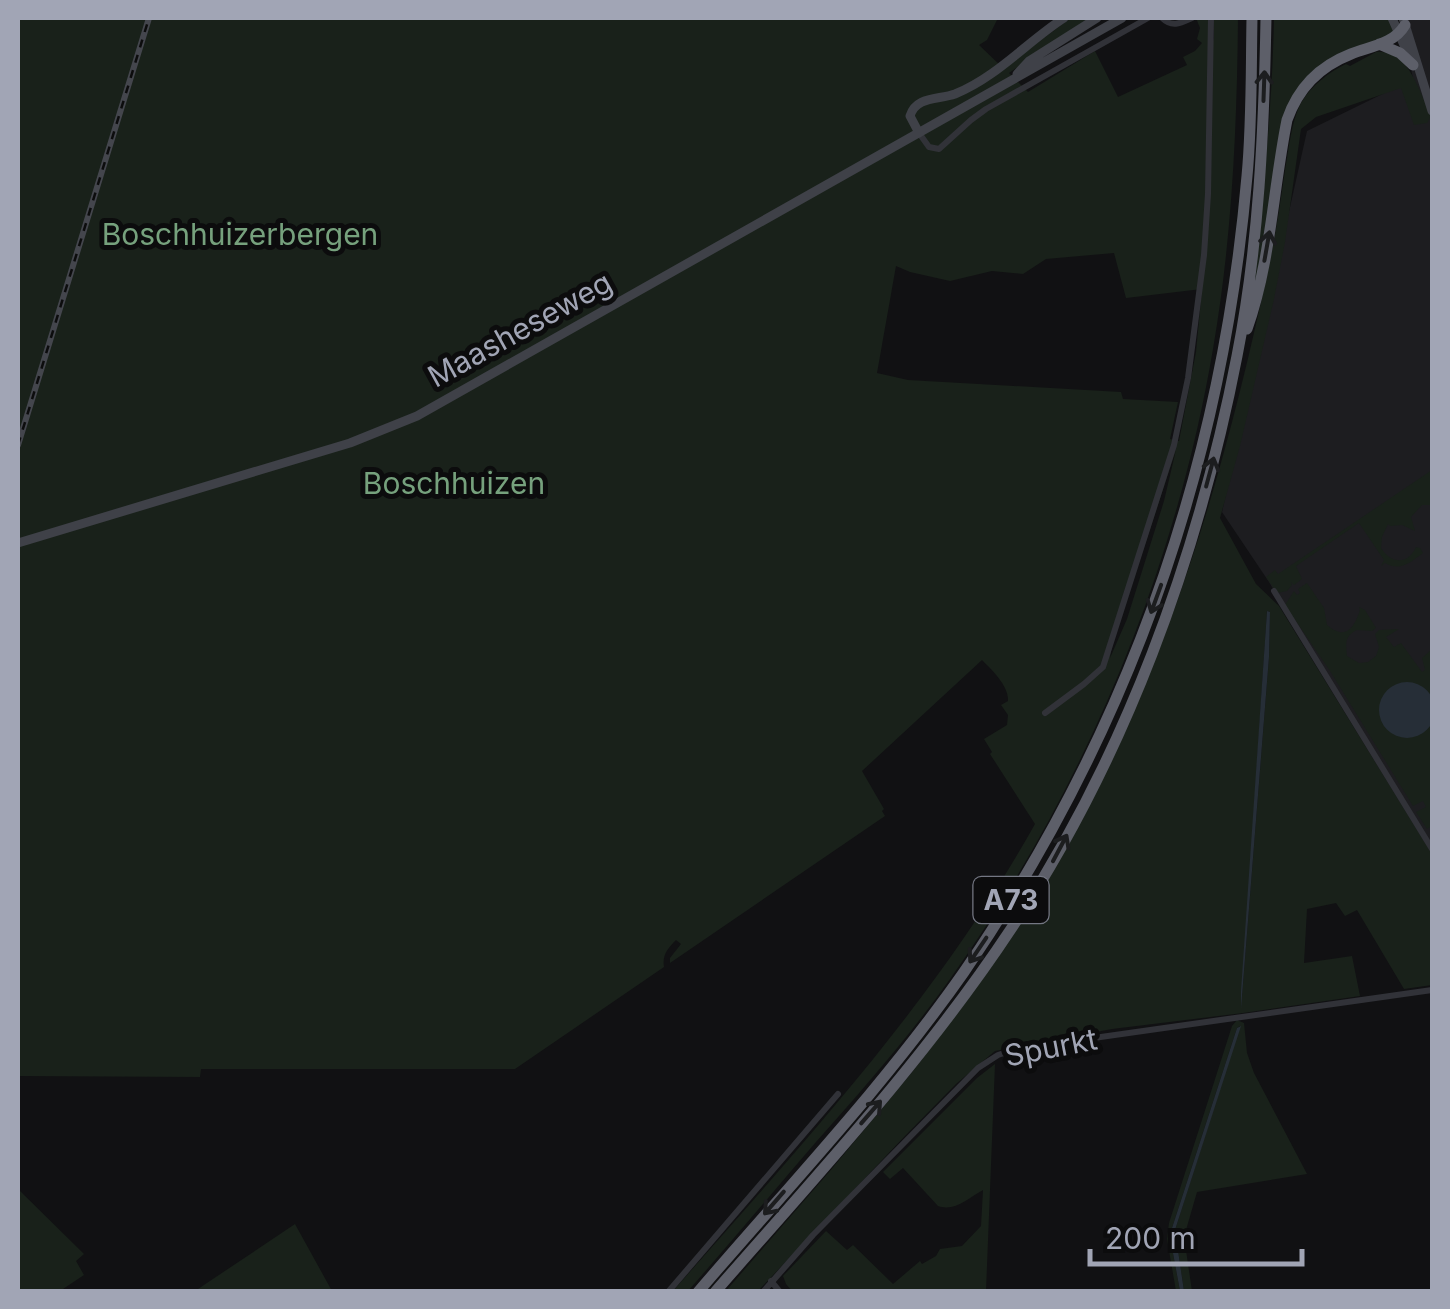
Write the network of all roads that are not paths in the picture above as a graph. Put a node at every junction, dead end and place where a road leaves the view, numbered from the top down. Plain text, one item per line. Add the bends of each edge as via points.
1 (1064, 18) edge
2 (1097, 18) edge
3 (1122, 18) edge
4 (1148, 18) edge
5 (1162, 18) edge
6 (1192, 18) edge
7 (1211, 18) edge
8 (1252, 18) edge
9 (1266, 18) edge
10 (1392, 18) edge
11 (1182, 20) edge
12 (1402, 26) edge
13 (1379, 44) junction
14 (1413, 65) junction
15 (1011, 79) junction
16 (1423, 84) junction
17 (1432, 111) edge
18 (919, 133) junction
19 (1237, 357) junction
20 (18, 543) edge
21 (1274, 592) dead end
22 (1045, 713) dead end
23 (1432, 849) edge
24 (1432, 990) edge
25 (838, 1094) dead end
26 (771, 1282) junction
27 (668, 1292) edge
28 (698, 1292) edge
29 (715, 1292) edge
30 (763, 1292) edge
31 (780, 1292) edge

1 - 18 main road via 972,86 914,106 910,116
2 - 15 main road, Maasheseweg
3 - 15 main road, Maasheseweg
4 - 18 street via 986,108 939,149
5 - 11 street
6 - 11 street
7 - 22 street via 1204,255 1174,445 1103,667
8 -> 28 highway, A73 via 1248,173 1226,343 1177,538 1130,669 1044,845 962,974
19 -> 9 highway, A73 via 1256,214
10 - 12 main road
12 - 13 highway, A73
12 - 14 main road
12 - 16 main road
13 - 14 highway
19 -> 13 highway, A73 via 1255,306 1291,108 1327,66
14 - 16 main road
15 - 18 main road, Maasheseweg
16 - 17 main road
18 - 20 main road, Maasheseweg via 404,422
29 -> 19 highway, A73 via 918,1056 1056,856 1110,750 1171,599
21 - 23 street
24 - 26 street, Spurkt via 998,1055
25 - 27 street
26 - 30 street, Spurkt
26 - 31 street

